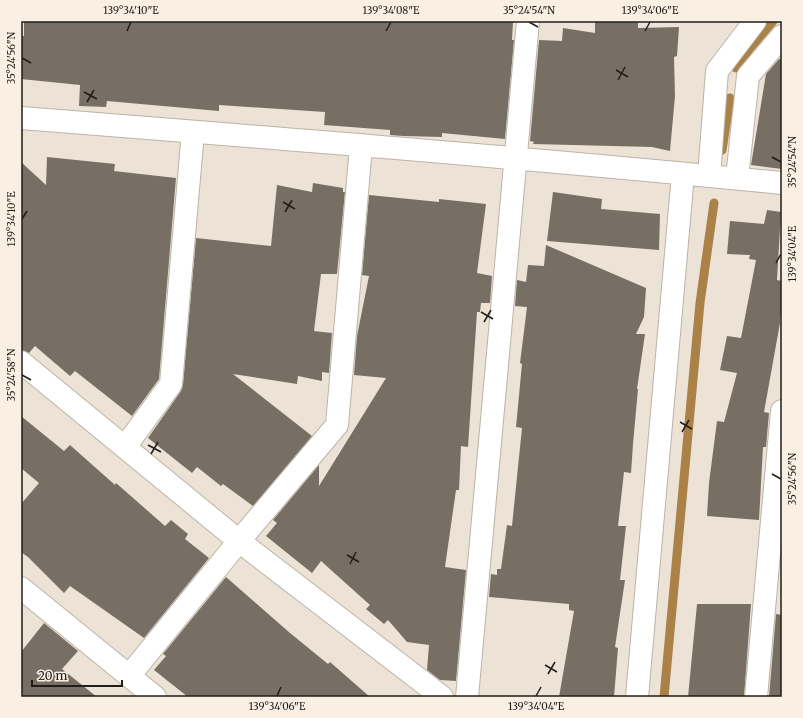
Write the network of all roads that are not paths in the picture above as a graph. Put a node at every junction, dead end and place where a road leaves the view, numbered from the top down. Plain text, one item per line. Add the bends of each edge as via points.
1 (528, 21) edge
2 (755, 21) edge
3 (782, 36) edge
4 (717, 71) junction
5 (748, 76) junction
6 (21, 118) edge
7 (193, 132) junction
8 (361, 146) junction
9 (516, 158) junction
10 (683, 174) junction
11 (709, 176) junction
12 (736, 178) junction
13 (782, 183) edge
14 (21, 362) edge
15 (782, 411) edge
16 (126, 448) junction
17 (239, 541) junction
18 (774, 579) edge
19 (21, 588) edge
20 (129, 676) junction
21 (155, 697) edge
22 (442, 697) edge
23 (467, 697) edge
24 (637, 697) edge
25 (756, 697) edge

1 - 9 street
2 - 4 street
3 - 5 street
4 - 5 street
4 - 11 street
5 - 12 street
6 - 7 street
7 - 8 street
7 - 16 street via 171,384
8 - 9 street
8 - 17 street via 338,425
9 - 10 street
9 - 23 street
10 - 11 street
10 - 24 street
11 - 12 street
12 - 13 street
14 - 16 street
15 - 18 street
16 - 17 street
17 - 20 street
17 - 22 street
18 - 25 street
19 - 20 street
20 - 21 street

